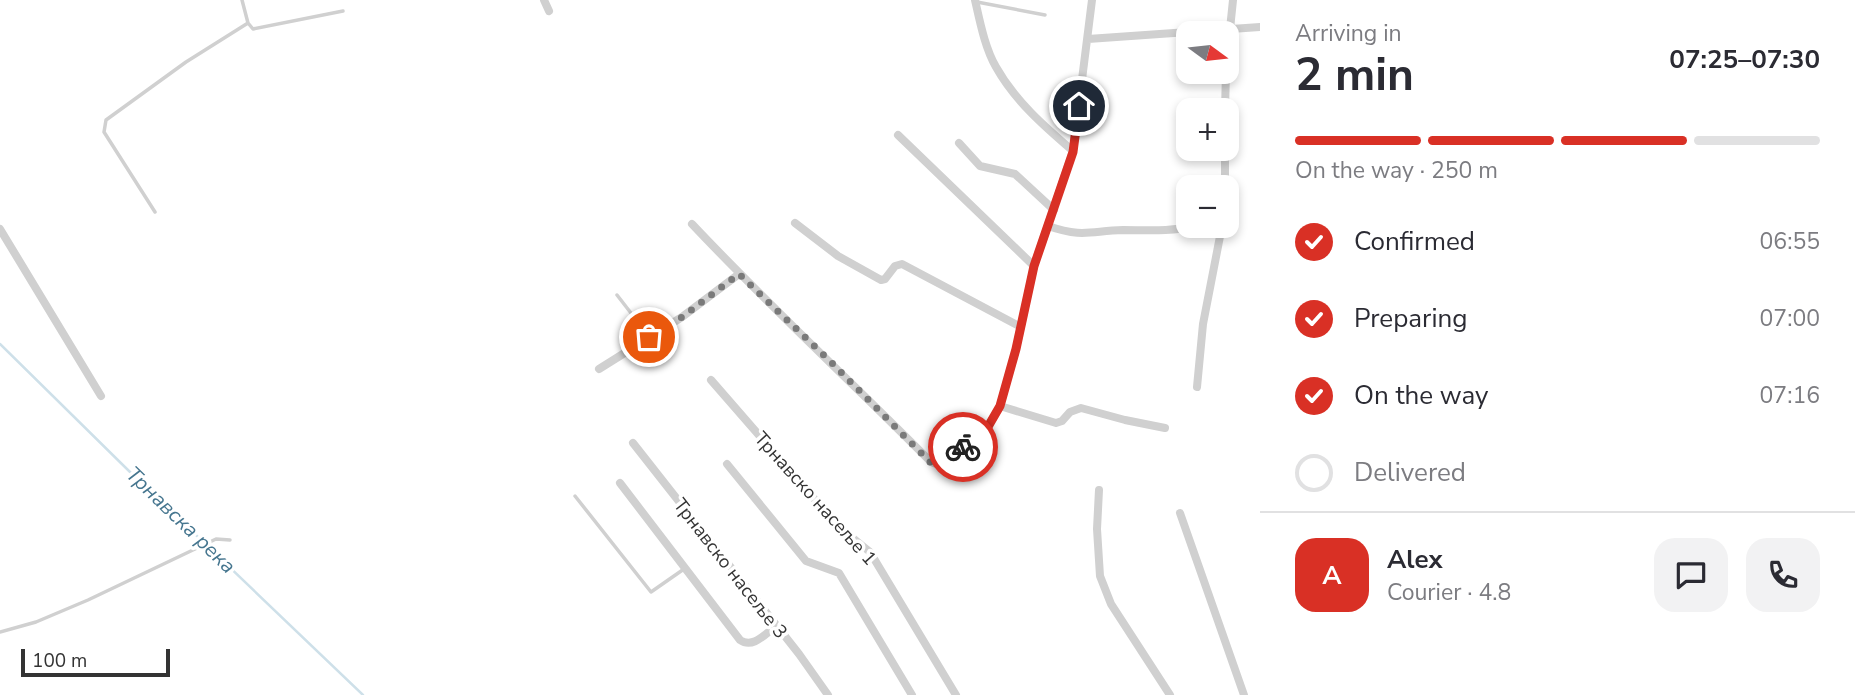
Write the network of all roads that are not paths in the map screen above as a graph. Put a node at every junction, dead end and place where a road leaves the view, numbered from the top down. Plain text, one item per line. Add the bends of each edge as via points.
1 (242, 0) edge
2 (544, 0) edge
3 (1092, 0) edge
4 (1233, 0) edge
5 (975, 1) edge
6 (343, 11) dead end
7 (549, 11) dead end
8 (1045, 15) dead end
9 (1231, 21) edge
10 (248, 23) junction
11 (1260, 27) edge
12 (1239, 28) edge
13 (1176, 33) edge
14 (1088, 39) junction
15 (898, 135) dead end
16 (959, 144) dead end
17 (1073, 152) junction
18 (1054, 210) junction
19 (155, 212) dead end
20 (795, 223) dead end
21 (692, 224) dead end
22 (1048, 226) junction
23 (1176, 228) edge
24 (0, 229) edge
25 (1220, 238) edge
26 (1034, 266) junction
27 (739, 274) junction
28 (617, 295) dead end
29 (1019, 326) junction
30 (649, 337) junction
31 (599, 369) dead end
32 (711, 380) dead end
33 (1197, 387) dead end
34 (101, 396) dead end
35 (1000, 406) junction
36 (1165, 428) dead end
37 (633, 443) dead end
38 (727, 464) dead end
39 (620, 483) dead end
40 (1099, 490) dead end
41 (575, 496) dead end
42 (1180, 513) dead end
43 (230, 540) dead end
44 (686, 568) junction
45 (776, 626) junction
46 (0, 632) edge
47 (828, 695) edge
48 (912, 695) edge
49 (956, 695) edge
50 (1170, 695) edge
51 (1244, 695) edge

1 - 10 lane
2 - 7 street
3 - 14 street
4 - 9 street
5 - 8 lane
5 - 17 street via 996,67 1040,122
6 - 10 lane via 253,29
10 - 19 lane via 106,120 104,132
11 - 12 street
13 - 14 street
14 - 17 street
15 - 26 street
16 - 18 street via 980,166 1015,174
17 - 18 street
18 - 22 street
20 - 29 street via 838,256 881,280 902,264
21 - 27 street
22 - 23 street via 1076,235
22 - 26 street
24 - 34 street
25 - 33 street via 1203,324
26 - 29 street
27 - 30 street
27 - 35 street via 930,462 942,466 989,425
28 - 30 lane
29 - 35 street
30 - 31 street
32 - 49 street, Трнавско насеље 1 via 838,526 870,552
35 - 36 street via 1056,424 1081,408
37 - 45 street, Трнавско насеље 3
38 - 48 street via 806,561 839,573
39 - 44 street
40 - 50 street via 1100,576 1111,604
41 - 44 lane via 651,592
42 - 51 street
43 - 46 lane via 216,538 88,600
44 - 45 street via 740,640 752,644
45 - 47 street, Трнавско насеље 3

